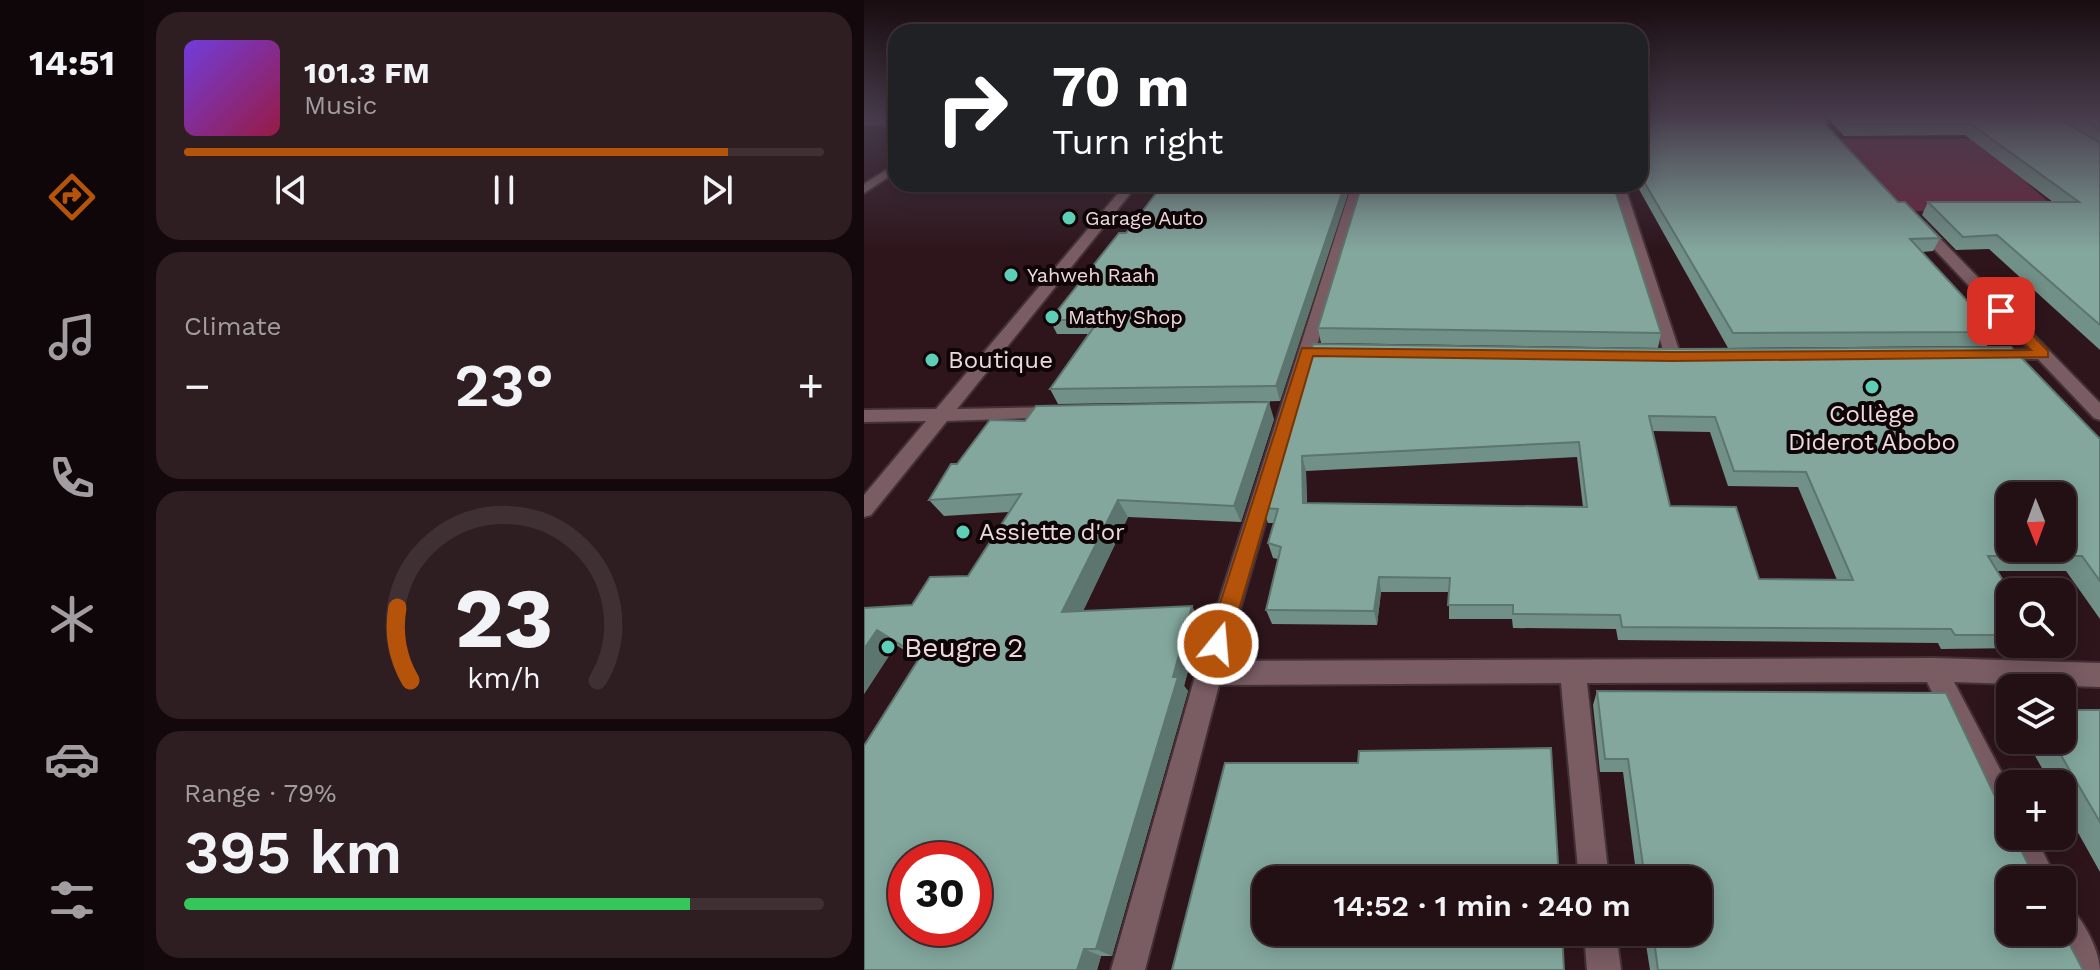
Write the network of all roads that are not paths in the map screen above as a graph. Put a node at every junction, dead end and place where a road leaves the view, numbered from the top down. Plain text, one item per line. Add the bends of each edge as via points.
1 (888, 172) edge
2 (864, 189) edge
3 (1125, 192) edge
4 (1356, 192) edge
5 (1621, 192) edge
6 (1912, 218) edge
7 (2043, 354) junction
8 (1966, 355) edge
9 (1673, 356) edge
10 (1068, 413) edge
11 (2100, 414) edge
12 (941, 415) junction
13 (864, 416) edge
14 (864, 509) edge
15 (1934, 670) junction
16 (1209, 673) junction
17 (1573, 673) junction
18 (2100, 675) edge
19 (1996, 791) edge
20 (1593, 866) edge
21 (1601, 946) edge
22 (2076, 946) edge
23 (1128, 970) edge
24 (1604, 970) edge
25 (2088, 970) edge

1 - 2 street
3 - 12 street
4 - 16 street via 1315,352 1282,410
5 - 9 street
6 - 7 street
7 - 8 street
7 - 11 street
10 - 12 street
12 - 13 street
12 - 14 street
15 - 17 street
15 - 18 street
15 - 19 street
16 - 17 street
16 - 23 street
17 - 20 street
21 - 24 street
22 - 25 street

